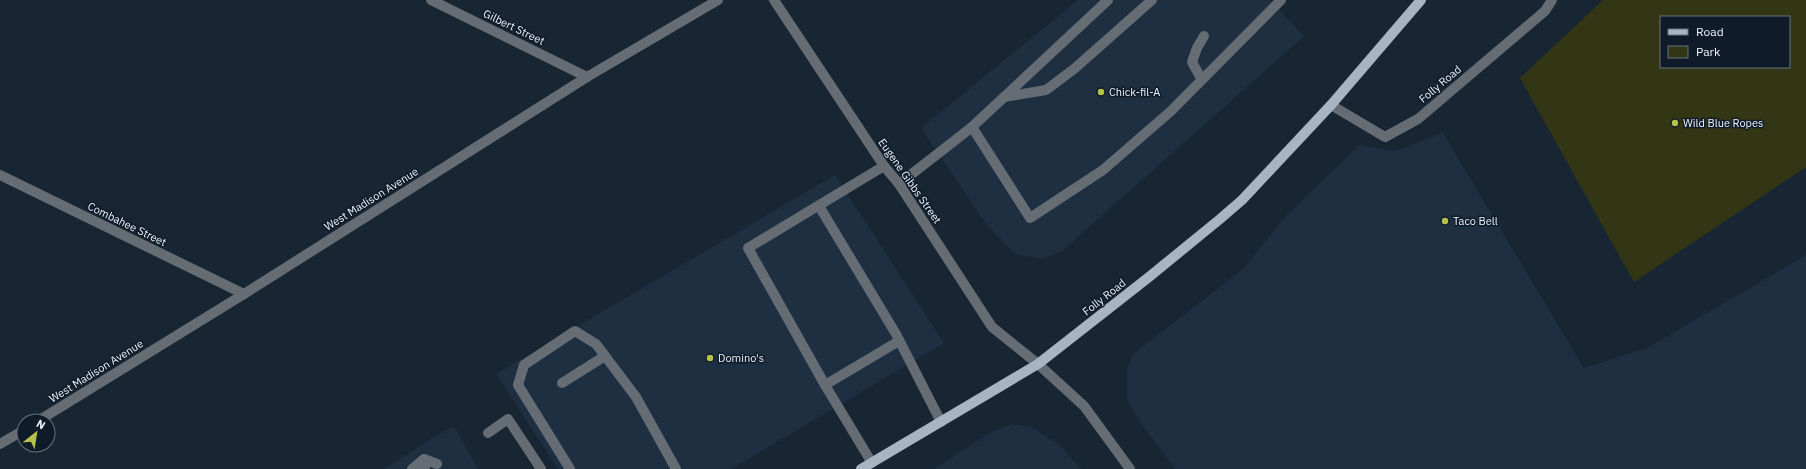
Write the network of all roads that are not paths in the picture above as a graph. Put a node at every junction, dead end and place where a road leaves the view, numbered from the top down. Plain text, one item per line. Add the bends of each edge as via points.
1 (431, 0) edge
2 (718, 0) edge
3 (774, 0) edge
4 (1108, 0) edge
5 (1152, 0) edge
6 (1421, 0) edge
7 (1552, 0) edge
8 (1276, 2) edge
9 (1204, 36) dead end
10 (587, 77) junction
11 (1202, 80) junction
12 (1004, 97) junction
13 (1330, 105) junction
14 (972, 127) junction
15 (884, 166) junction
16 (0, 175) edge
17 (899, 184) junction
18 (819, 206) junction
19 (244, 294) junction
20 (899, 342) junction
21 (605, 356) junction
22 (1038, 364) junction
23 (562, 383) dead end
24 (825, 385) junction
25 (51, 413) edge
26 (941, 422) junction
27 (488, 433) dead end
28 (16, 435) edge
29 (0, 444) edge
30 (872, 463) junction
31 (425, 464) edge
32 (437, 464) dead end
33 (412, 469) edge
34 (541, 469) edge
35 (570, 469) edge
36 (676, 469) edge
37 (862, 469) edge
38 (1130, 469) edge

1 - 10 street, Gilbert Street
2 - 10 street, West Madison Avenue
3 - 15 street, Eugene Gibbs Street
4 - 12 street
5 - 12 street via 1074,69 1046,90
6 - 13 main road, Folly Road
7 - 13 street, Folly Road via 1545,11 1418,119 1385,137
8 - 11 street
9 - 11 street via 1192,62
10 - 19 street, West Madison Avenue
11 - 14 street via 1103,170 1030,218
12 - 14 street
13 - 22 main road, Folly Road via 1242,200
14 - 17 street
15 - 17 street, Eugene Gibbs Street
15 - 18 street
16 - 19 street, Combahee Street
17 - 22 street, Eugene Gibbs Street via 992,327
18 - 20 street
18 - 24 street via 748,248
19 - 25 street, West Madison Avenue
20 - 24 street
20 - 26 street
21 - 23 street
21 - 35 street via 596,344 575,332 524,365 518,385
21 - 36 street via 636,397
22 - 26 main road, Folly Road
22 - 38 street, Eugene Gibbs Street via 1084,406
24 - 30 street
26 - 30 main road, Folly Road
27 - 34 street via 508,419
28 - 29 street
30 - 37 main road, Folly Road
31 - 32 street
31 - 33 street

